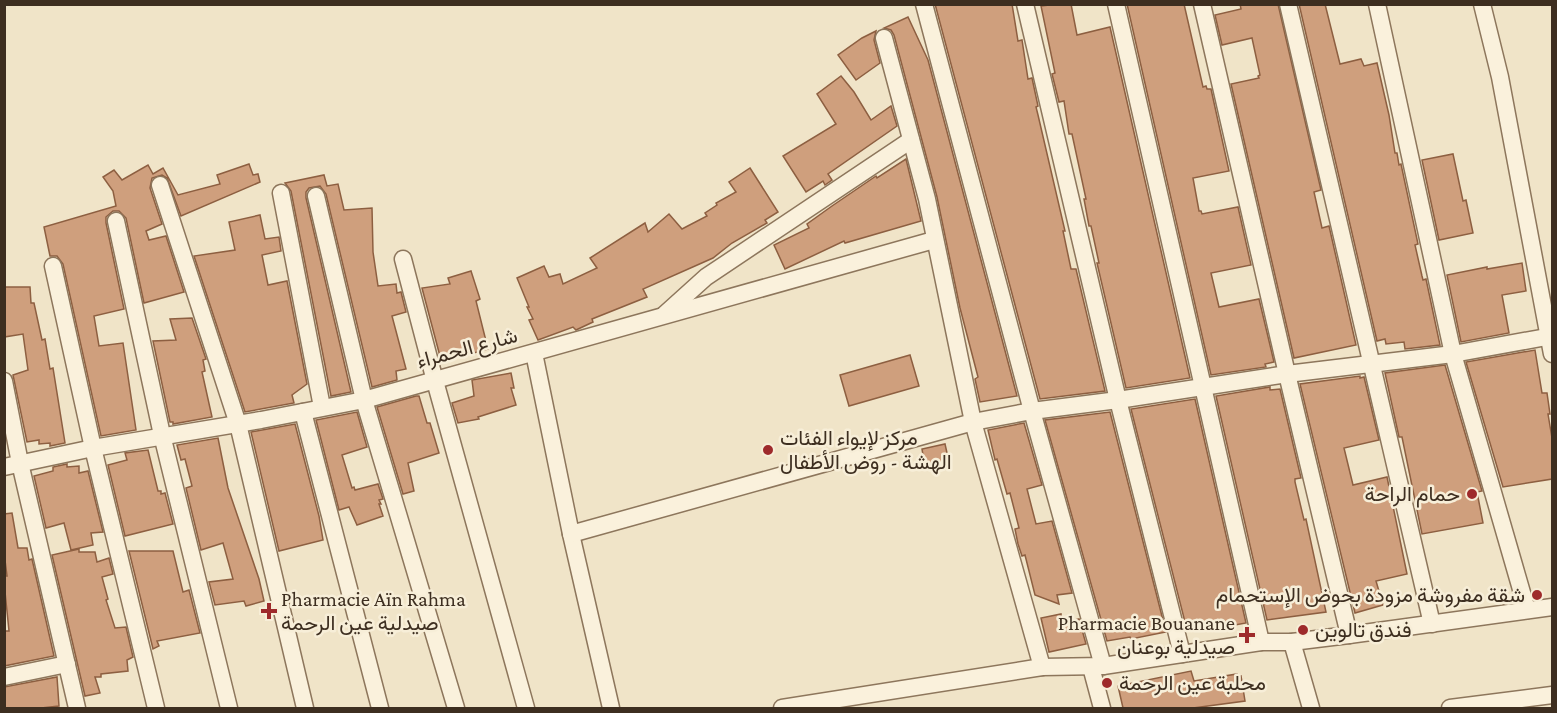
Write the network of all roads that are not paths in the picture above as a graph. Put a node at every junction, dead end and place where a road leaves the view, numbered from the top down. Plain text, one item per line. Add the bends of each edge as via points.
1 (924, 4) edge
2 (1025, 4) edge
3 (1116, 4) edge
4 (1202, 4) edge
5 (1288, 4) edge
6 (1377, 4) edge
7 (1482, 4) edge
8 (884, 38) dead end
9 (911, 140) junction
10 (160, 184) dead end
11 (281, 193) dead end
12 (316, 196) dead end
13 (116, 221) dead end
14 (934, 240) junction
15 (403, 259) dead end
16 (53, 266) dead end
17 (664, 315) junction
18 (1551, 337) edge
19 (534, 353) junction
20 (1453, 354) junction
21 (1552, 354) edge
22 (1372, 364) junction
23 (1287, 374) junction
24 (4, 381) edge
25 (435, 381) junction
26 (1204, 387) junction
27 (364, 400) junction
28 (1119, 400) junction
29 (322, 407) junction
30 (1032, 411) junction
31 (303, 412) junction
32 (973, 422) junction
33 (238, 424) junction
34 (162, 435) junction
35 (93, 448) junction
36 (12, 465) edge
37 (571, 534) junction
38 (1552, 608) edge
39 (1527, 610) junction
40 (1432, 624) junction
41 (1349, 635) junction
42 (1261, 642) junction
43 (1292, 642) junction
44 (1182, 654) junction
45 (67, 664) junction
46 (1042, 667) junction
47 (1097, 667) junction
48 (4, 677) edge
49 (1552, 695) edge
50 (77, 708) edge
51 (156, 708) edge
52 (229, 708) edge
53 (305, 708) edge
54 (380, 708) edge
55 (456, 708) edge
56 (526, 708) edge
57 (611, 708) edge
58 (782, 708) edge
59 (1102, 708) edge
60 (1311, 708) edge
61 (1450, 708) edge

1 - 30 street
2 - 28 street
3 - 26 street
4 - 23 street
5 - 22 street
6 - 20 street
7 - 18 street
8 - 9 street
9 - 14 street
9 - 17 street via 706,277
10 - 33 street
11 - 29 street
12 - 27 street
13 - 34 street
14 - 17 street, شارع الحمراء
14 - 32 street
15 - 25 street
16 - 35 street
17 - 19 street, شارع الحمراء
18 - 20 street
18 - 21 street
19 - 25 street, شارع الحمراء
19 - 37 street
20 - 22 street
20 - 39 street
22 - 23 street
22 - 40 street
23 - 26 street
23 - 41 street
24 - 36 street
25 - 27 street, شارع الحمراء
25 - 56 street
26 - 28 street
26 - 42 street
27 - 29 street, شارع الحمراء
27 - 55 street
28 - 30 street
28 - 44 street
29 - 31 street, شارع الحمراء
30 - 32 street
30 - 47 street
31 - 33 street, شارع الحمراء
31 - 54 street
32 - 37 street
32 - 46 street
33 - 34 street, شارع الحمراء
33 - 53 street
34 - 35 street, شارع الحمراء
34 - 52 street
35 - 36 street, شارع الحمراء
35 - 51 street
36 - 45 street
37 - 57 street
38 - 39 street
39 - 40 street
40 - 41 street
41 - 43 street
42 - 43 street
42 - 44 street
43 - 60 street
44 - 47 street
45 - 48 street
45 - 50 street
46 - 47 street
46 - 58 street
47 - 59 street
49 - 61 street

